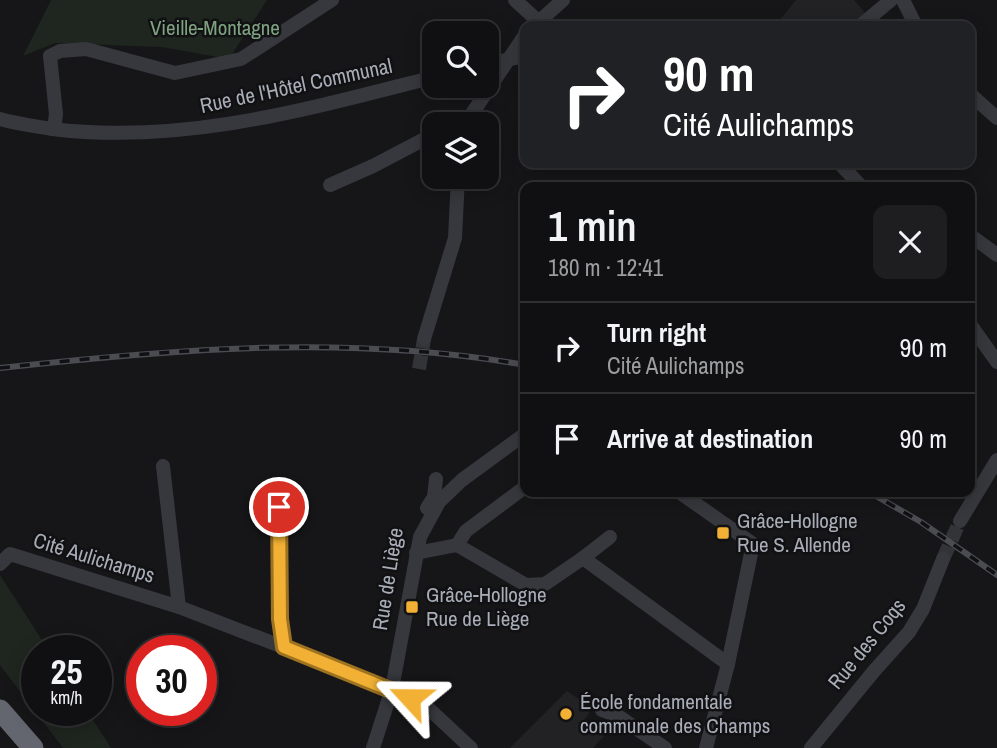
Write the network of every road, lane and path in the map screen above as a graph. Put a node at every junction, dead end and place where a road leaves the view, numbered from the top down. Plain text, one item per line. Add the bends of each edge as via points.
1 (332, 0) edge
2 (515, 0) edge
3 (563, 0) edge
4 (891, 0) edge
5 (903, 0) edge
6 (534, 21) edge
7 (540, 21) edge
8 (866, 21) edge
9 (914, 21) edge
10 (520, 42) edge
11 (520, 57) edge
12 (509, 59) junction
13 (499, 61) edge
14 (422, 80) edge
15 (975, 98) edge
16 (474, 111) edge
17 (997, 118) edge
18 (0, 119) edge
19 (54, 129) junction
20 (422, 140) edge
21 (844, 168) edge
22 (857, 182) edge
23 (330, 185) dead end
24 (457, 189) edge
25 (975, 239) edge
26 (997, 255) edge
27 (975, 331) edge
28 (424, 339) tunnel mouth
29 (997, 362) edge
30 (520, 438) edge
31 (163, 466) dead end
32 (995, 469) edge
33 (436, 479) dead end
34 (520, 491) edge
35 (686, 497) edge
36 (279, 507) dead end
37 (960, 521) tunnel mouth
38 (419, 537) junction
39 (610, 537) dead end
40 (457, 545) junction
41 (415, 553) junction
42 (583, 558) junction
43 (943, 559) tunnel mouth
44 (0, 564) edge
45 (179, 607) junction
46 (284, 647) junction
47 (728, 664) junction
48 (392, 689) junction
49 (0, 710) edge
50 (602, 710) dead end
51 (33, 748) edge
52 (373, 748) edge
53 (471, 748) edge
54 (666, 748) edge
55 (706, 748) edge
56 (811, 748) edge

1 - 19 street via 241,59 175,73 86,50 60,51 50,56
2 - 6 street
3 - 7 street
4 - 8 street
5 - 9 street
10 - 12 street
11 - 12 street
12 - 13 street
12 - 16 street
14 - 19 street, Rue de l'Hôtel Communal via 211,128 116,134
15 - 17 street
18 - 19 street, Rue de l'Hôtel Communal
20 - 23 street
21 - 22 street
24 - 28 street via 455,238
25 - 26 street
27 - 29 street
30 - 38 street via 439,502
31 - 45 street, Cité Aulichamps
32 - 37 street
33 - 38 street, Rue de Liège via 434,497 415,526
34 - 40 street via 466,531
35 - 47 street via 753,544
36 - 46 street
38 - 41 street, Rue de Liège
39 - 42 street
40 - 41 street
40 - 42 street via 526,585 545,584
41 - 48 street, Rue de Liège
42 - 47 street
43 - 56 street, Rue des Coqs via 909,632
44 - 45 street, Cité Aulichamps via 10,554
45 - 46 street, Cité Aulichamps
46 - 48 street, Cité Aulichamps
47 - 55 street
48 - 52 street, Rue de Liège
48 - 53 street, Cité Aulichamps via 427,707
49 - 51 highway
50 - 54 street

